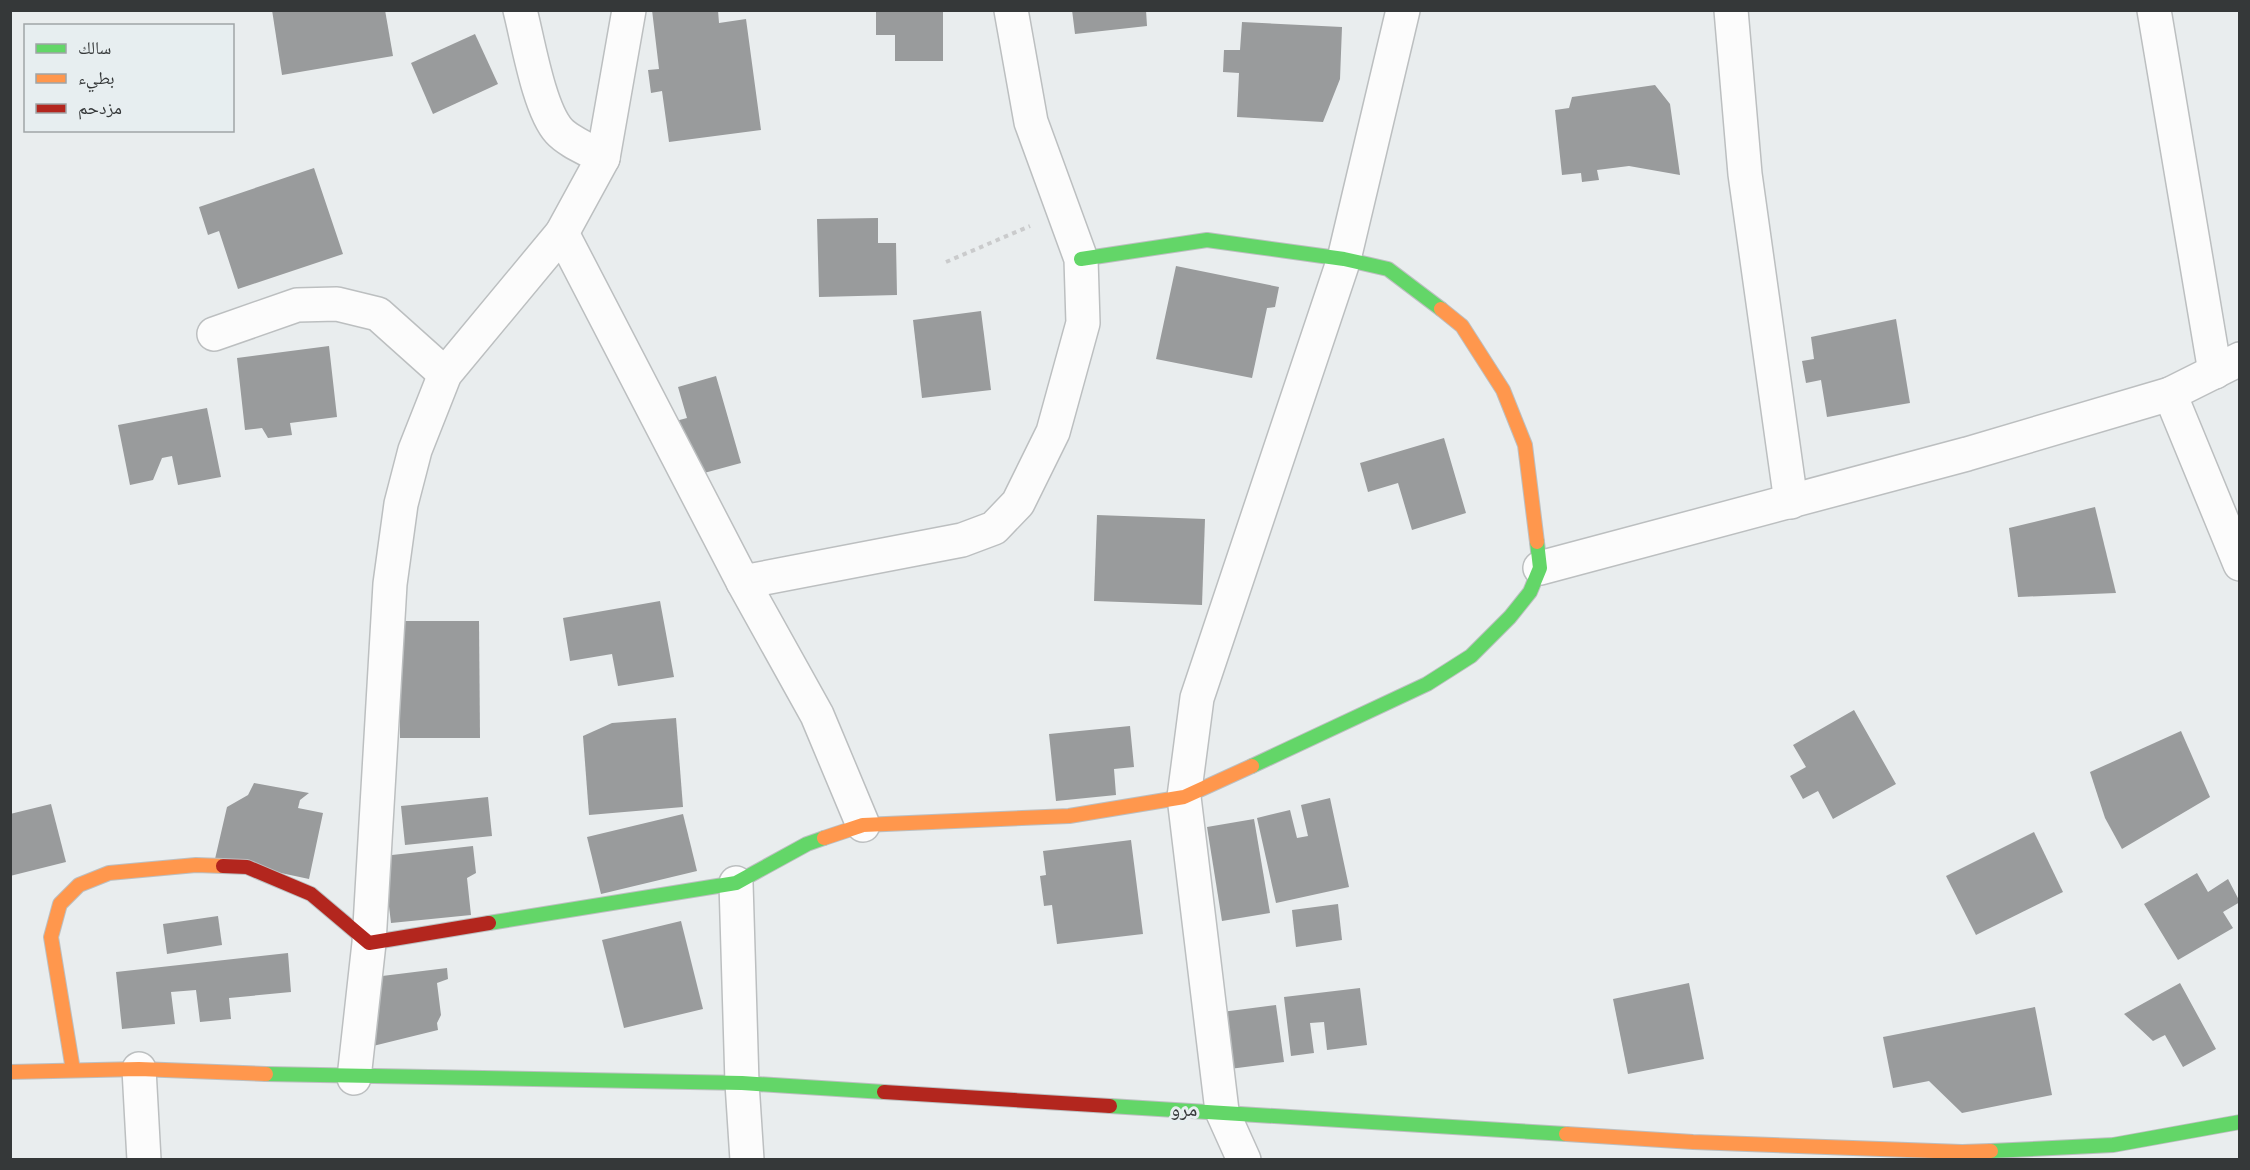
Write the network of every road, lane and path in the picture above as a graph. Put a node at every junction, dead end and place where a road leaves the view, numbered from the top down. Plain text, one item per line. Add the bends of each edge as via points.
1 (520, 10) edge
2 (629, 10) edge
3 (1011, 10) edge
4 (1403, 10) edge
5 (1731, 10) edge
6 (2154, 10) edge
7 (603, 158) junction
8 (1062, 213) junction
9 (562, 233) junction
10 (1081, 259) junction
11 (1344, 259) junction
12 (946, 262) dead end
13 (214, 334) dead end
14 (2227, 365) edge
15 (445, 374) junction
16 (2170, 394) junction
17 (1791, 502) junction
18 (2240, 564) edge
19 (1540, 568) junction
20 (743, 582) junction
21 (1184, 797) junction
22 (863, 825) junction
23 (736, 883) junction
24 (369, 943) junction
25 (139, 1069) junction
26 (73, 1070) junction
27 (10, 1072) edge
28 (354, 1078) junction
29 (742, 1083) junction
30 (1222, 1111) junction
31 (2240, 1122) edge
32 (1694, 1151) edge
33 (144, 1160) edge
34 (747, 1160) edge
35 (1244, 1160) edge

1 - 7 street via 539,85 559,132
2 - 7 street
3 - 8 street via 1031,122
4 - 11 street
5 - 17 street via 1745,174
6 - 14 street
7 - 9 street
8 - 10 street
8 - 12 path
9 - 15 street
9 - 20 street
10 - 11 street via 1207,240
10 - 20 street via 1083,323 1053,432 1018,503 994,528 962,540
11 - 19 street via 1388,269 1462,326 1503,390 1525,445
11 - 21 street via 1197,698
13 - 15 street via 297,305 337,304 378,314
14 - 16 street
15 - 24 street via 415,450 401,504 390,584
16 - 17 street
16 - 18 street
17 - 19 street
19 - 21 street via 1530,592 1472,656 1427,684
20 - 22 street via 817,716
21 - 22 street via 1069,816
21 - 30 street
22 - 23 street via 807,844
23 - 24 street
23 - 29 street
24 - 26 street via 311,894 247,867 196,865 109,873 79,885 60,904 51,937
24 - 28 street
25 - 26 street
25 - 28 street
25 - 33 street
26 - 27 street
28 - 29 street
29 - 30 street
29 - 34 street
30 - 32 street
30 - 35 street
31 - 32 street via 2113,1145 1962,1152

